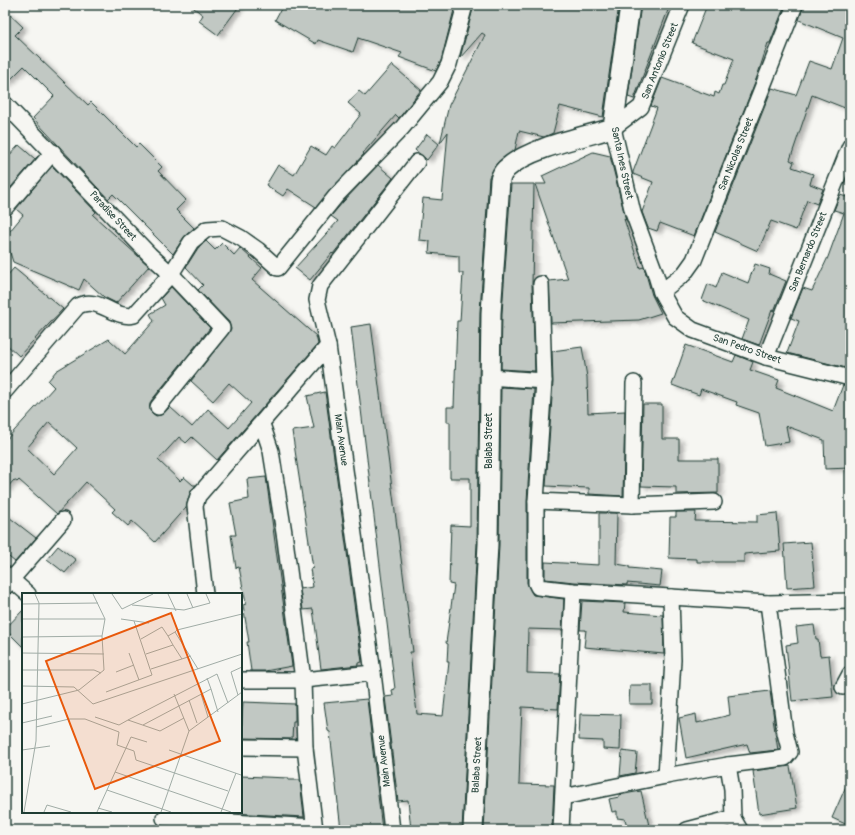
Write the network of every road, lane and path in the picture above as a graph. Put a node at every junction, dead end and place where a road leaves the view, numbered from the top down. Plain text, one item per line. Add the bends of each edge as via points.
1 (465, 5) edge
2 (630, 5) edge
3 (682, 5) edge
4 (796, 5) edge
5 (5, 104) edge
6 (613, 128) junction
7 (850, 146) edge
8 (53, 152) junction
9 (417, 162) dead end
10 (5, 208) edge
11 (171, 274) junction
12 (541, 284) dead end
13 (661, 292) junction
14 (328, 346) junction
15 (766, 357) junction
16 (489, 377) junction
17 (850, 378) edge
18 (544, 381) junction
19 (634, 383) dead end
20 (5, 391) edge
21 (158, 407) dead end
22 (262, 424) junction
23 (536, 501) junction
24 (714, 502) dead end
25 (632, 505) junction
26 (63, 520) dead end
27 (7, 580) edge
28 (573, 591) junction
29 (26, 593) edge
30 (205, 593) edge
31 (671, 597) junction
32 (850, 601) edge
33 (768, 603) junction
34 (373, 673) junction
35 (242, 680) edge
36 (303, 680) junction
37 (242, 747) edge
38 (306, 748) junction
39 (728, 765) junction
40 (666, 776) junction
41 (563, 797) junction
42 (164, 820) edge
43 (736, 824) edge
44 (315, 828) edge
45 (392, 830) edge
46 (473, 830) edge
47 (562, 830) edge
48 (687, 830) edge

1 - 11 street via 449,64 440,82 402,128 336,196 278,268 258,250 222,228 207,229 191,242
2 - 6 street, Santa Ines Street
3 - 6 street, San Antonio Street via 641,107
4 - 13 street, San Nicolas Street via 694,260 684,274
5 - 8 street, Paradise Street
6 - 13 street, Santa Ines Street via 633,214
6 - 16 street, Balaba Street via 536,152 517,160 504,170 500,180 498,201
7 - 15 street, San Bernardo Street
8 - 10 street
8 - 11 street, Paradise Street
9 - 14 street, Main Avenue via 320,286 317,300
11 - 20 street via 134,315 127,317 97,304 85,302 78,306
11 - 21 street, Paradise Street via 222,328
12 - 18 street
13 - 15 street, San Pedro Street via 676,317 693,330
14 - 22 street
14 - 34 street, Main Avenue
15 - 17 street, San Pedro Street
16 - 18 street
16 - 46 street, Balaba Street via 488,544
18 - 23 street
19 - 25 street
22 - 30 street via 203,488 194,506
22 - 36 street via 271,451
23 - 25 street
23 - 28 street via 536,583 541,588
24 - 25 street
26 - 27 street
27 - 29 street
28 - 31 street
28 - 41 street
31 - 33 street
31 - 40 street via 673,660
32 - 33 street
33 - 39 street via 785,733 790,752 785,758
34 - 36 street
34 - 45 street, Main Avenue
35 - 36 street
36 - 38 street
37 - 38 street
38 - 44 street
39 - 40 street
39 - 43 street
40 - 41 street
41 - 47 street
42 - 44 street
43 - 48 street

